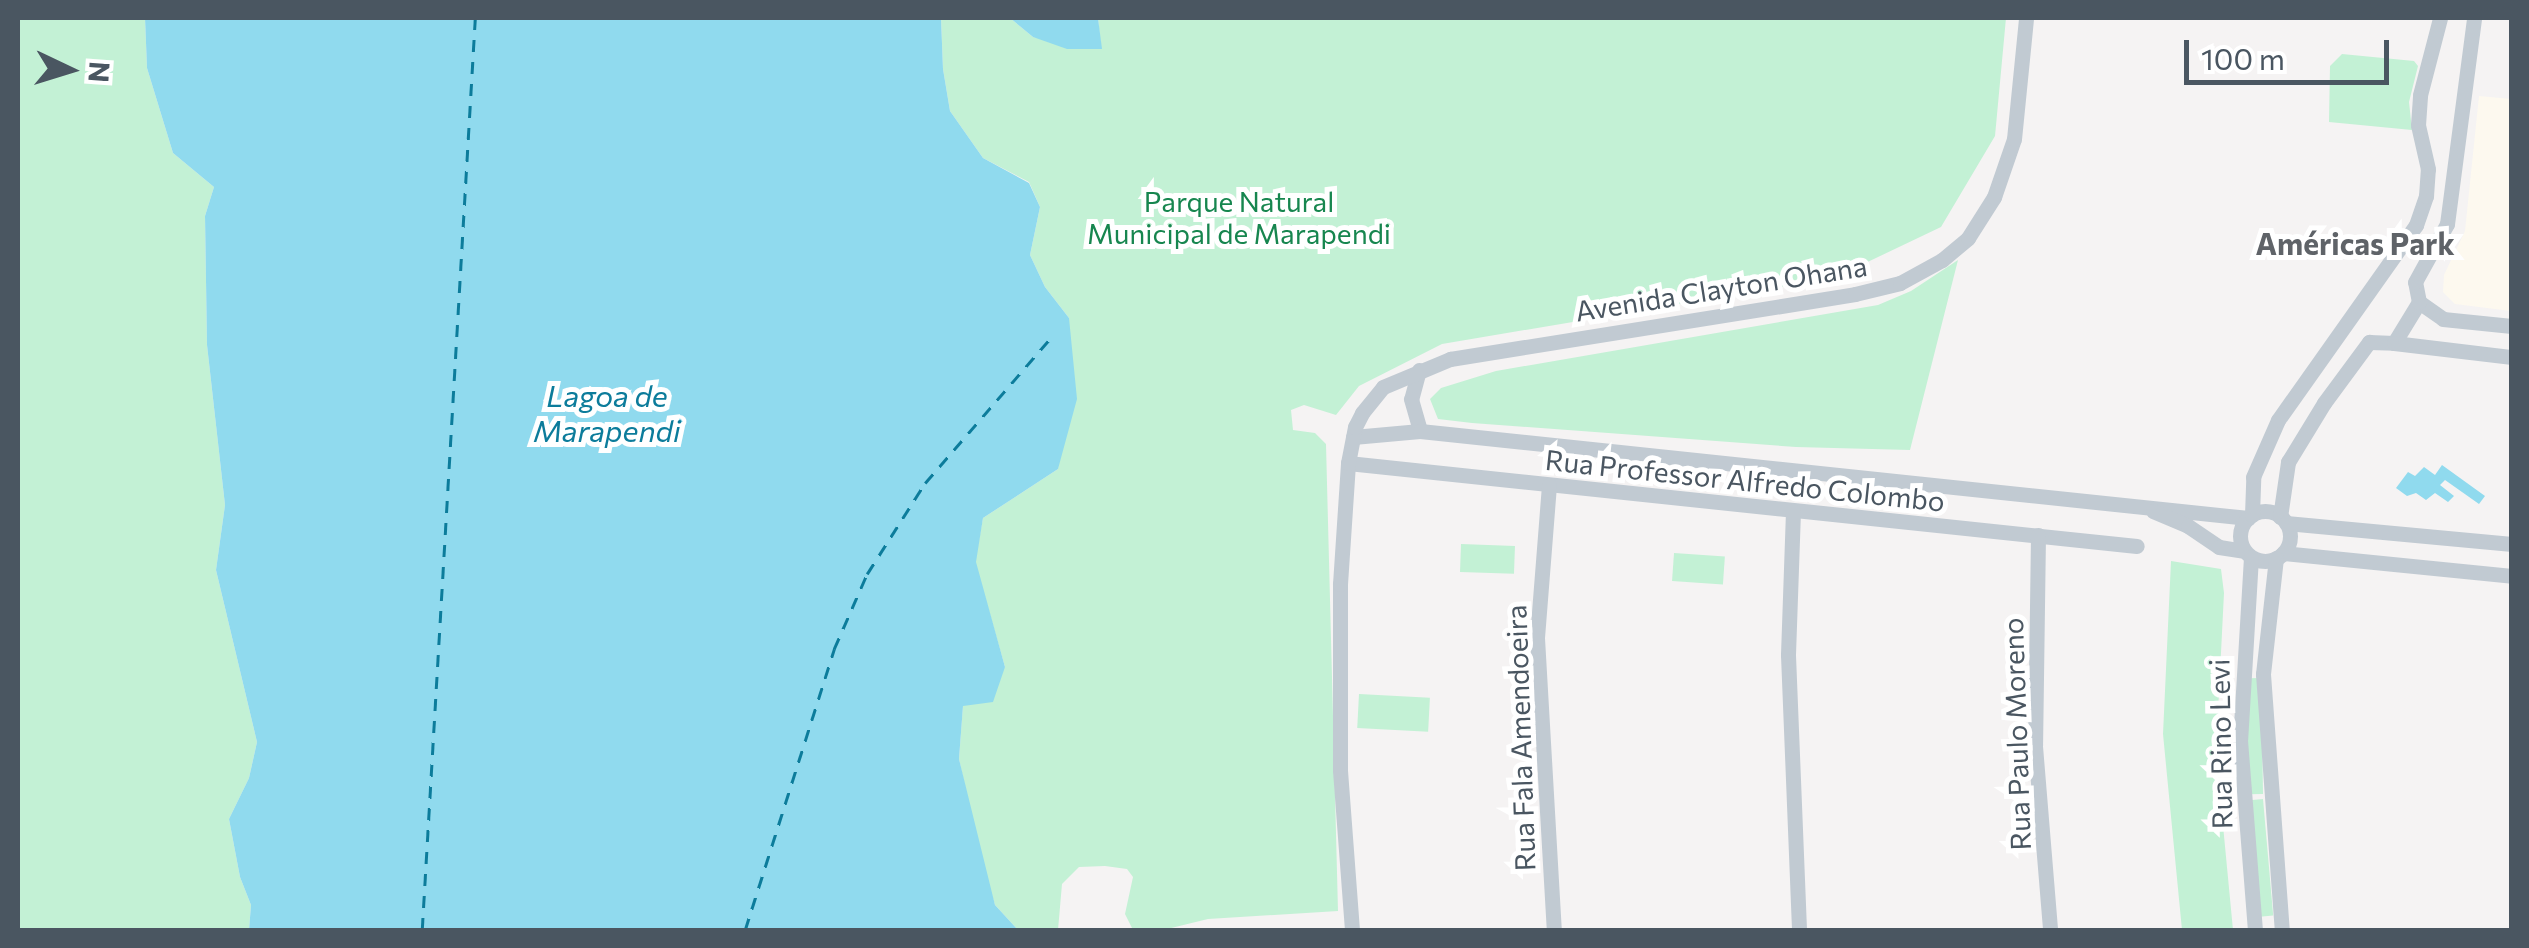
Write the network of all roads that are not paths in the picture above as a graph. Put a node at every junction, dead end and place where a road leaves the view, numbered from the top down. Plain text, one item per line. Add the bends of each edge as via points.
1 (2026, 18) edge
2 (2440, 18) edge
3 (2474, 18) edge
4 (2388, 266) junction
5 (2415, 282) junction
6 (2419, 302) junction
7 (2349, 325) junction
8 (2512, 326) edge
9 (2370, 342) junction
10 (2394, 342) junction
11 (2512, 357) edge
12 (1419, 370) junction
13 (1420, 431) junction
14 (1353, 436) junction
15 (1348, 463) junction
16 (1549, 485) junction
17 (2136, 504) junction
18 (1793, 511) junction
19 (2250, 516) junction
20 (2283, 520) junction
21 (2038, 535) junction
22 (2512, 544) edge
23 (2136, 546) dead end
24 (2248, 554) junction
25 (2280, 556) junction
26 (2512, 576) edge
27 (1352, 930) edge
28 (1554, 930) edge
29 (1799, 930) edge
30 (2050, 930) edge
31 (2255, 930) edge
32 (2282, 930) edge

1 - 12 street, Avenida Clayton Ohana via 2014,139 1994,197 1968,238 1942,260 1900,283 1855,294 1480,353
2 - 4 street via 2419,110 2426,196 2416,225
3 - 5 street via 2447,224
4 - 5 street
4 - 7 street
5 - 6 street
6 - 8 street via 2443,318
6 - 10 street
7 - 9 street
7 - 19 street via 2278,420 2253,477
9 - 10 street
9 - 20 street via 2288,462
10 - 11 street
12 - 13 street via 1411,399
12 - 14 street, Avenida Clayton Ohana via 1375,395
13 - 14 street, Rua Professor Alfredo Colombo
13 - 17 street, Rua Professor Alfredo Colombo
14 - 15 street, Avenida Clayton Ohana
15 - 16 street, Rua Professor Alfredo Colombo
15 - 27 street, Avenida Clayton Ohana via 1338,685
16 - 18 street, Rua Professor Alfredo Colombo
16 - 28 street, Rua Fala Amendoeira via 1537,638
17 - 19 street, Rua Professor Alfredo Colombo
17 - 24 street, Rua Professor Alfredo Colombo via 2219,547
18 - 21 street, Rua Professor Alfredo Colombo
18 - 29 street via 1788,655
19 - 20 street via 2263,511
19 - 24 street via 2240,533
20 - 22 street
20 - 25 street via 2289,540
21 - 23 street, Rua Professor Alfredo Colombo
21 - 30 street, Rua Paulo Moreno via 2035,746
24 - 25 street via 2263,561
24 - 31 street, Rua Rino Levi via 2240,740
25 - 26 street
25 - 32 street, Rua Rino Levi via 2263,674

